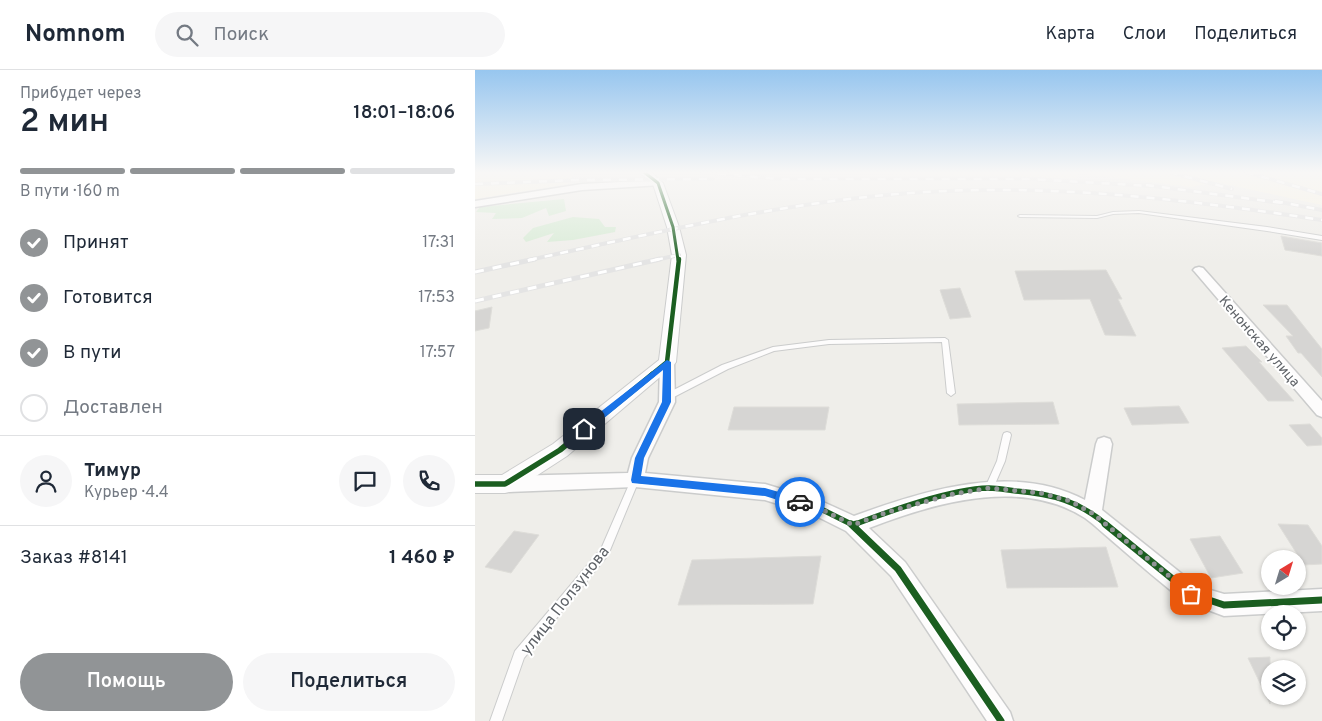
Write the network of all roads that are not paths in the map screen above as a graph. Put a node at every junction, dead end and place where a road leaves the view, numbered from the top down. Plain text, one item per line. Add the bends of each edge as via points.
1 (665, 202) edge
2 (1020, 216) dead end
3 (1322, 238) edge
4 (1199, 270) dead end
5 (667, 362) junction
6 (951, 393) dead end
7 (667, 397) junction
8 (1322, 412) edge
9 (1007, 435) dead end
10 (1104, 444) dead end
11 (635, 480) junction
12 (475, 484) edge
13 (505, 484) junction
14 (989, 488) junction
15 (1092, 513) junction
16 (853, 525) junction
17 (1322, 600) edge
18 (496, 721) edge
19 (1001, 721) edge

1 - 5 street via 679,255
2 - 3 lane via 1097,217 1139,212
4 - 8 street, Кенонская улица
5 - 7 street
5 - 13 street via 560,450
6 - 7 lane via 945,340 829,342 773,348 725,367
7 - 11 street via 639,458
9 - 14 lane via 1001,461
10 - 15 street
11 - 13 street
11 - 16 street via 765,492 821,509
11 - 18 lane, улица Ползунова via 605,552 519,655
12 - 13 street
14 - 15 street via 1041,493 1070,501
14 - 16 street via 953,494
15 - 17 street via 1191,594 1224,605
16 - 19 street via 898,570

